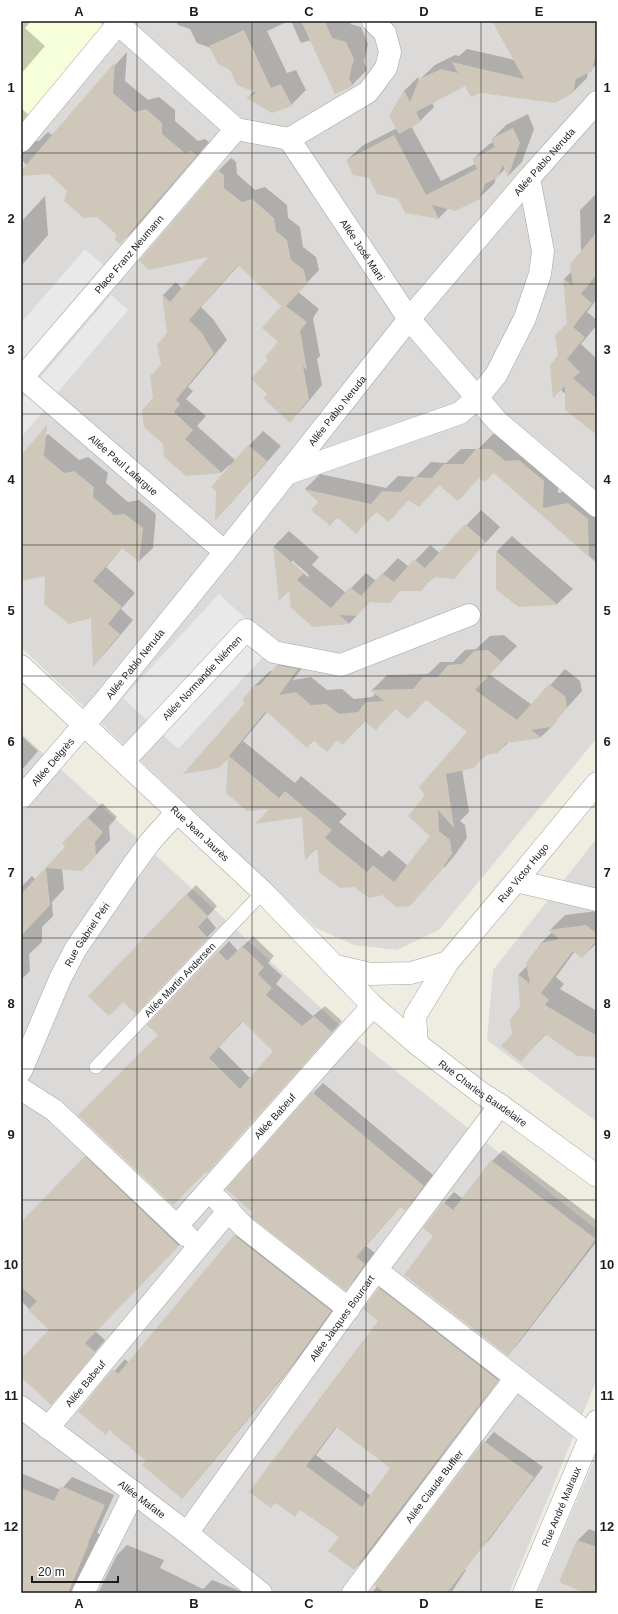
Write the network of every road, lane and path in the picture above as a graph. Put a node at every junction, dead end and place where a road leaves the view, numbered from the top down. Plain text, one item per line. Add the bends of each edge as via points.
1 (373, 21) edge
2 (117, 23) edge
3 (597, 102) edge
4 (236, 129) junction
5 (289, 139) junction
6 (21, 141) edge
7 (529, 178) junction
8 (409, 319) junction
9 (22, 378) edge
10 (478, 397) junction
11 (286, 474) junction
12 (597, 506) edge
13 (225, 552) junction
14 (469, 615) dead end
15 (21, 666) edge
16 (84, 726) junction
17 (124, 761) junction
18 (597, 782) edge
19 (21, 798) edge
20 (177, 812) junction
21 (516, 881) junction
22 (263, 892) junction
23 (597, 900) edge
24 (448, 962) junction
25 (336, 966) junction
26 (373, 1006) junction
27 (417, 1044) junction
28 (96, 1067) dead end
29 (21, 1071) edge
30 (21, 1089) edge
31 (500, 1105) junction
32 (597, 1176) edge
33 (209, 1191) junction
34 (229, 1210) junction
35 (177, 1226) junction
36 (198, 1246) junction
37 (376, 1270) junction
38 (350, 1309) junction
39 (515, 1379) junction
40 (21, 1407) edge
41 (48, 1428) junction
42 (594, 1428) edge
43 (134, 1492) junction
44 (187, 1533) junction
45 (83, 1593) edge
46 (261, 1593) edge
47 (353, 1593) edge
48 (524, 1593) edge

1 - 5 street via 385,33 390,52 386,68 368,92
2 - 4 street
2 - 6 street
3 - 7 street, Allée Pablo Neruda
4 - 5 street
4 - 9 street, Place Franz Neumann
5 - 8 street, Allée José Marti
7 - 8 street, Allée Pablo Neruda
7 - 10 street via 543,252 540,274 525,318 496,375
8 - 10 street, Allée José Marti
8 - 11 street, Allée Pablo Neruda
9 - 13 street, Allée Paul Lafargue
10 - 11 street via 460,413
10 - 12 street, Allée José Marti via 498,422
11 - 13 street, Allée Pablo Neruda
13 - 16 street, Allée Pablo Neruda
14 - 17 street, Allée Normandie Niémen via 341,665 274,652 246,630
15 - 16 street, Rue Jean Jaurès
16 - 17 street, Rue Jean Jaurès
16 - 19 street, Allée Delgrès
17 - 20 street, Rue Jean Jaurès
18 - 21 street, Rue Victor Hugo
20 - 22 street, Rue Jean Jaurès
20 - 29 street, Rue Gabriel Péri via 134,863 75,950
21 - 23 street
21 - 24 street, Rue Victor Hugo
22 - 25 street, Rue Jean Jaurès
22 - 28 lane, Allée Martin Andersen
24 - 25 street via 403,974 371,974
24 - 27 street, Rue Victor Hugo via 415,1016
25 - 26 street, Rue Jean Jaurès
26 - 27 street, Rue Charles Baudelaire
26 - 33 street, Allée Babeuf
27 - 31 street, Rue Charles Baudelaire
30 - 35 street via 54,1110
31 - 32 street, Rue Charles Baudelaire
31 - 37 street, Allée Jacques Bourcart
33 - 34 street
33 - 35 street, Allée Babeuf
34 - 36 street, Allée Babeuf
34 - 38 street via 244,1226
35 - 36 street
36 - 41 street, Allée Babeuf
37 - 38 street, Allée Jacques Bourcart
37 - 39 street
38 - 44 street, Allée Jacques Bourcart
39 - 42 street
39 - 47 street, Allée Claude Buffier
40 - 41 street, Allée Mafate
41 - 43 street, Allée Mafate
42 - 48 street, Rue André Malraux
43 - 44 street, Allée Mafate
43 - 45 street
44 - 46 street, Allée Mafate

